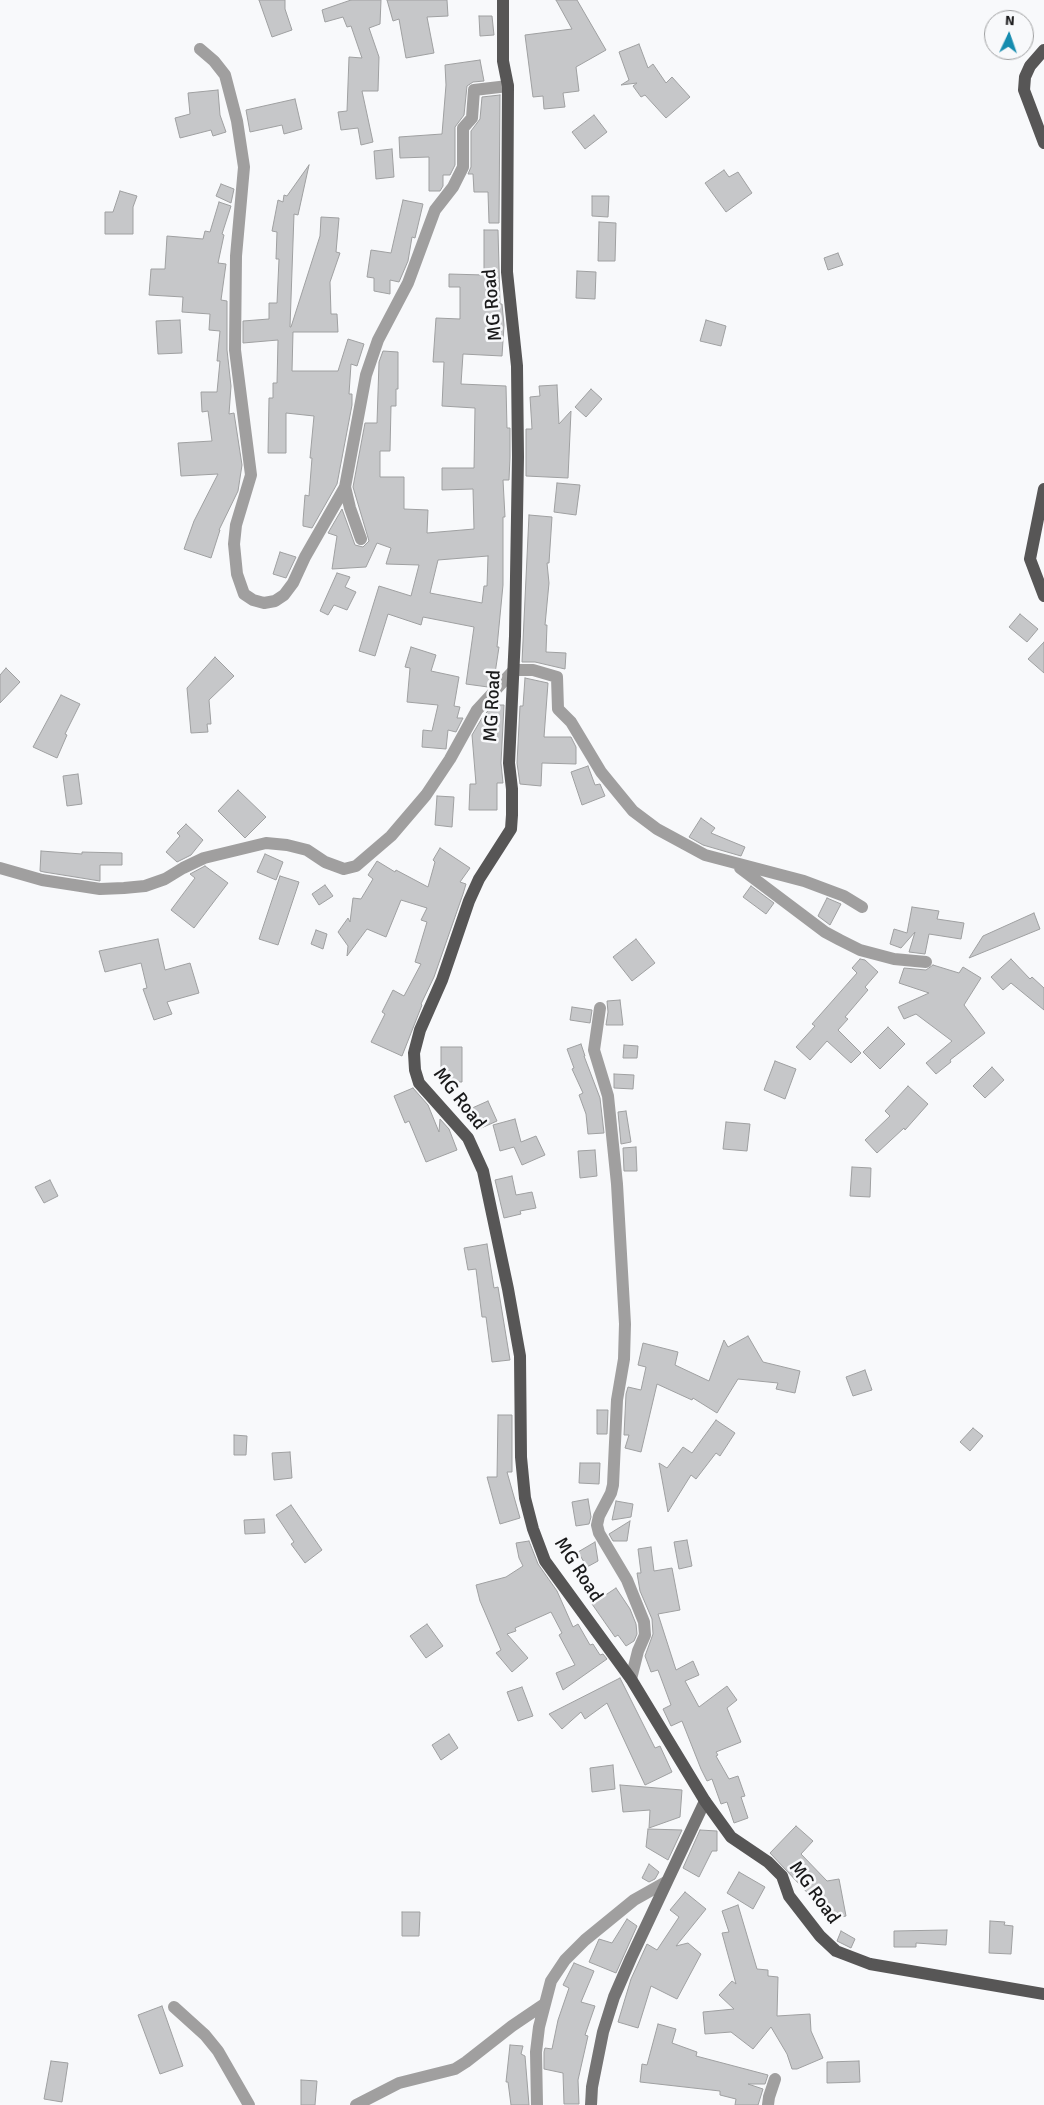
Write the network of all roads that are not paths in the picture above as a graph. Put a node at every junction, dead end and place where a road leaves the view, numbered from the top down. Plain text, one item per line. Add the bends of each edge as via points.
1 (503, 0) edge
2 (200, 49) dead end
3 (1044, 50) edge
4 (508, 86) junction
5 (1044, 143) edge
6 (345, 487) junction
7 (1044, 489) edge
8 (361, 539) dead end
9 (1044, 596) edge
10 (514, 670) junction
11 (736, 864) junction
12 (0, 868) edge
13 (862, 907) dead end
14 (926, 962) dead end
15 (600, 1008) dead end
16 (631, 1678) junction
17 (705, 1801) junction
18 (666, 1882) junction
19 (1044, 1994) edge
20 (543, 2005) junction
21 (174, 2007) dead end
22 (775, 2079) dead end
23 (249, 2105) edge
24 (356, 2105) edge
25 (537, 2105) edge
26 (591, 2105) edge
27 (768, 2105) edge

1 - 4 main road, MG Road via 503,61
2 - 6 street via 225,75 244,167 236,256 235,350 251,475 236,525 234,544 237,574 244,594 264,603 284,595
3 - 5 main road via 1030,66 1024,90
4 - 6 street via 474,90 472,118 463,128 463,167 453,187 435,210 408,283 378,340 366,375
4 - 10 main road, MG Road via 507,272 517,366
6 - 8 street
7 - 9 main road via 1030,559
10 - 11 street via 533,670 557,677 558,709 571,722 601,772 633,811 705,855
10 - 12 street via 477,710 426,795 391,836 356,866 344,869 306,850 266,844 204,858 165,879 131,888 100,889 42,880
10 - 16 main road, MG Road via 508,764 512,790 510,829 469,901 442,980 420,1030 414,1053 415,1070 419,1083 429,1096 468,1138 483,1171 520,1356 521,1457 532,1529 546,1561
11 - 13 street via 804,881 844,896
11 - 14 street via 840,940 860,950 894,959
15 - 16 street via 594,1050 608,1096 625,1324 611,1493 598,1516 597,1525 627,1580 644,1622 646,1635
16 - 17 main road, MG Road
17 - 18 street
17 - 19 main road, MG Road via 731,1837 768,1862 782,1876 789,1896 836,1951 870,1964
18 - 20 street via 634,1900 585,1940 565,1960 551,1981
18 - 26 street via 614,1997 603,2032
20 - 24 street via 455,2069 399,2084
20 - 25 street via 536,2052
21 - 23 street via 218,2051
22 - 27 street

